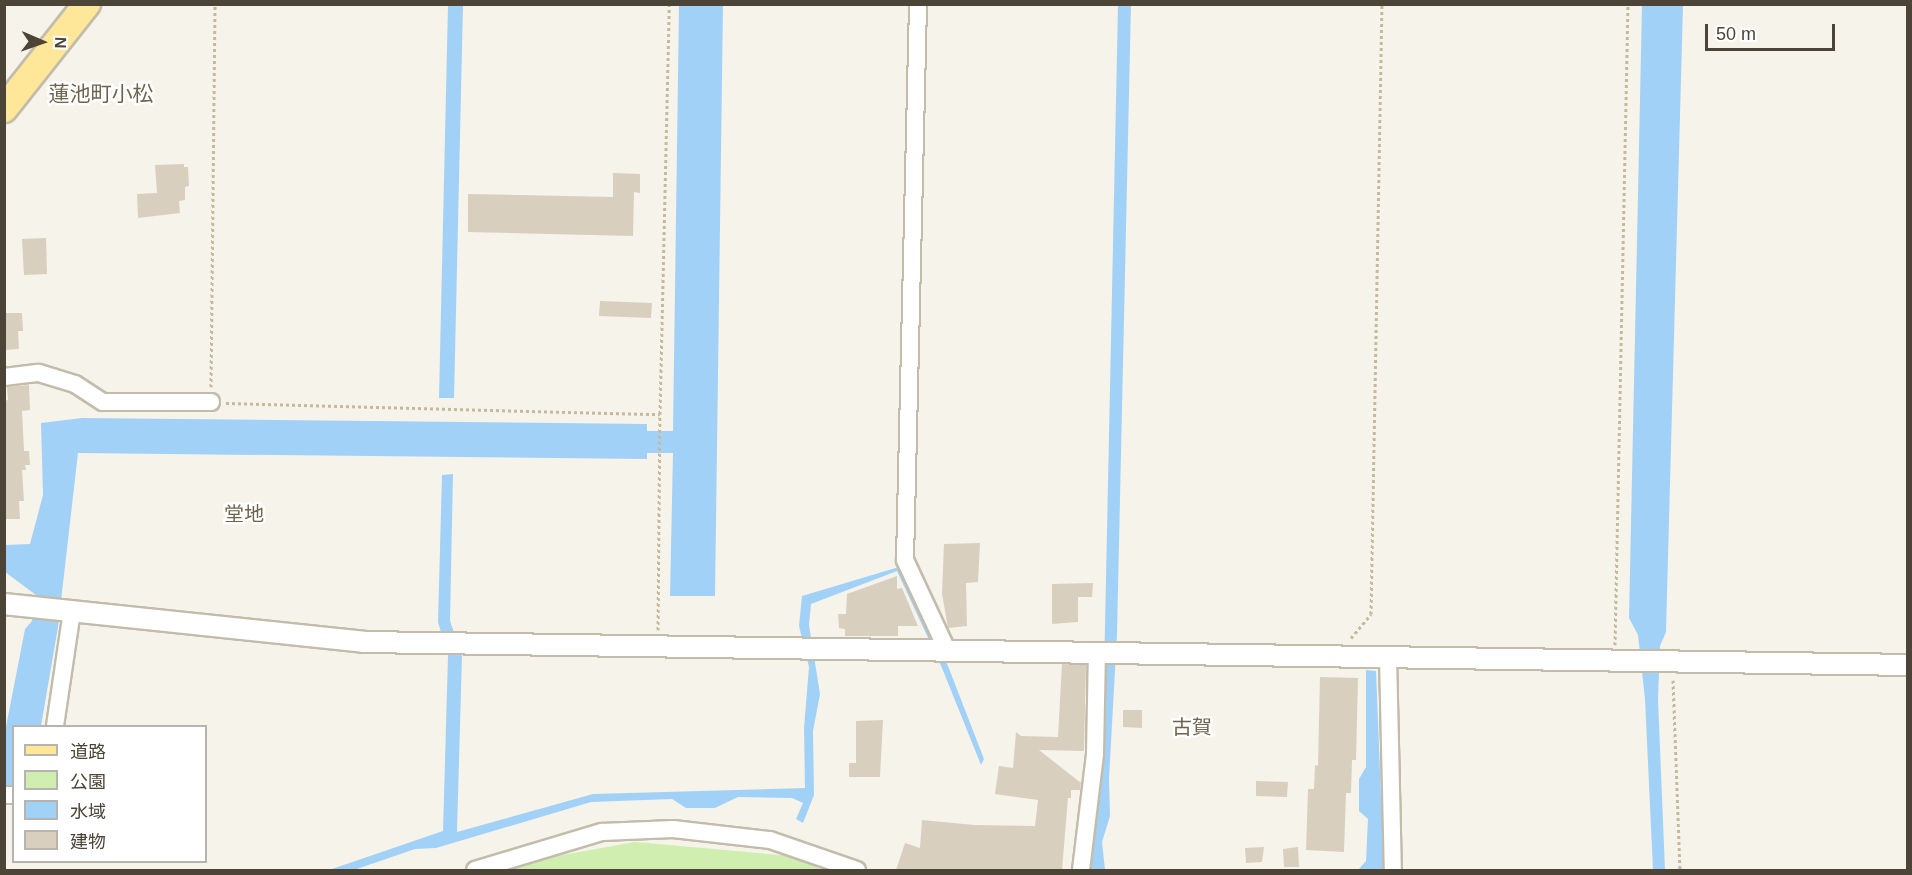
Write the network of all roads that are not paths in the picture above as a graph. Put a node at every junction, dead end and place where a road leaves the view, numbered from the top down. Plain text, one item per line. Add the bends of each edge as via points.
1 (87, 4) edge
2 (918, 4) edge
3 (4, 109) edge
4 (4, 377) edge
5 (211, 402) road end
6 (4, 604) edge
7 (68, 611) junction
8 (940, 650) junction
9 (1100, 652) junction
10 (1388, 656) junction
11 (1908, 665) edge
12 (55, 725) edge
13 (475, 870) edge
14 (857, 870) edge
15 (1081, 870) edge
16 (1393, 870) edge

1 - 3 main road
2 - 8 street via 905,560
4 - 5 street via 39,373 75,384 103,402
6 - 7 street
7 - 8 street via 363,642
7 - 12 street
8 - 9 street
9 - 10 street
9 - 15 street via 1095,754
10 - 11 street
10 - 16 street
13 - 14 street via 602,832 673,829 770,840

